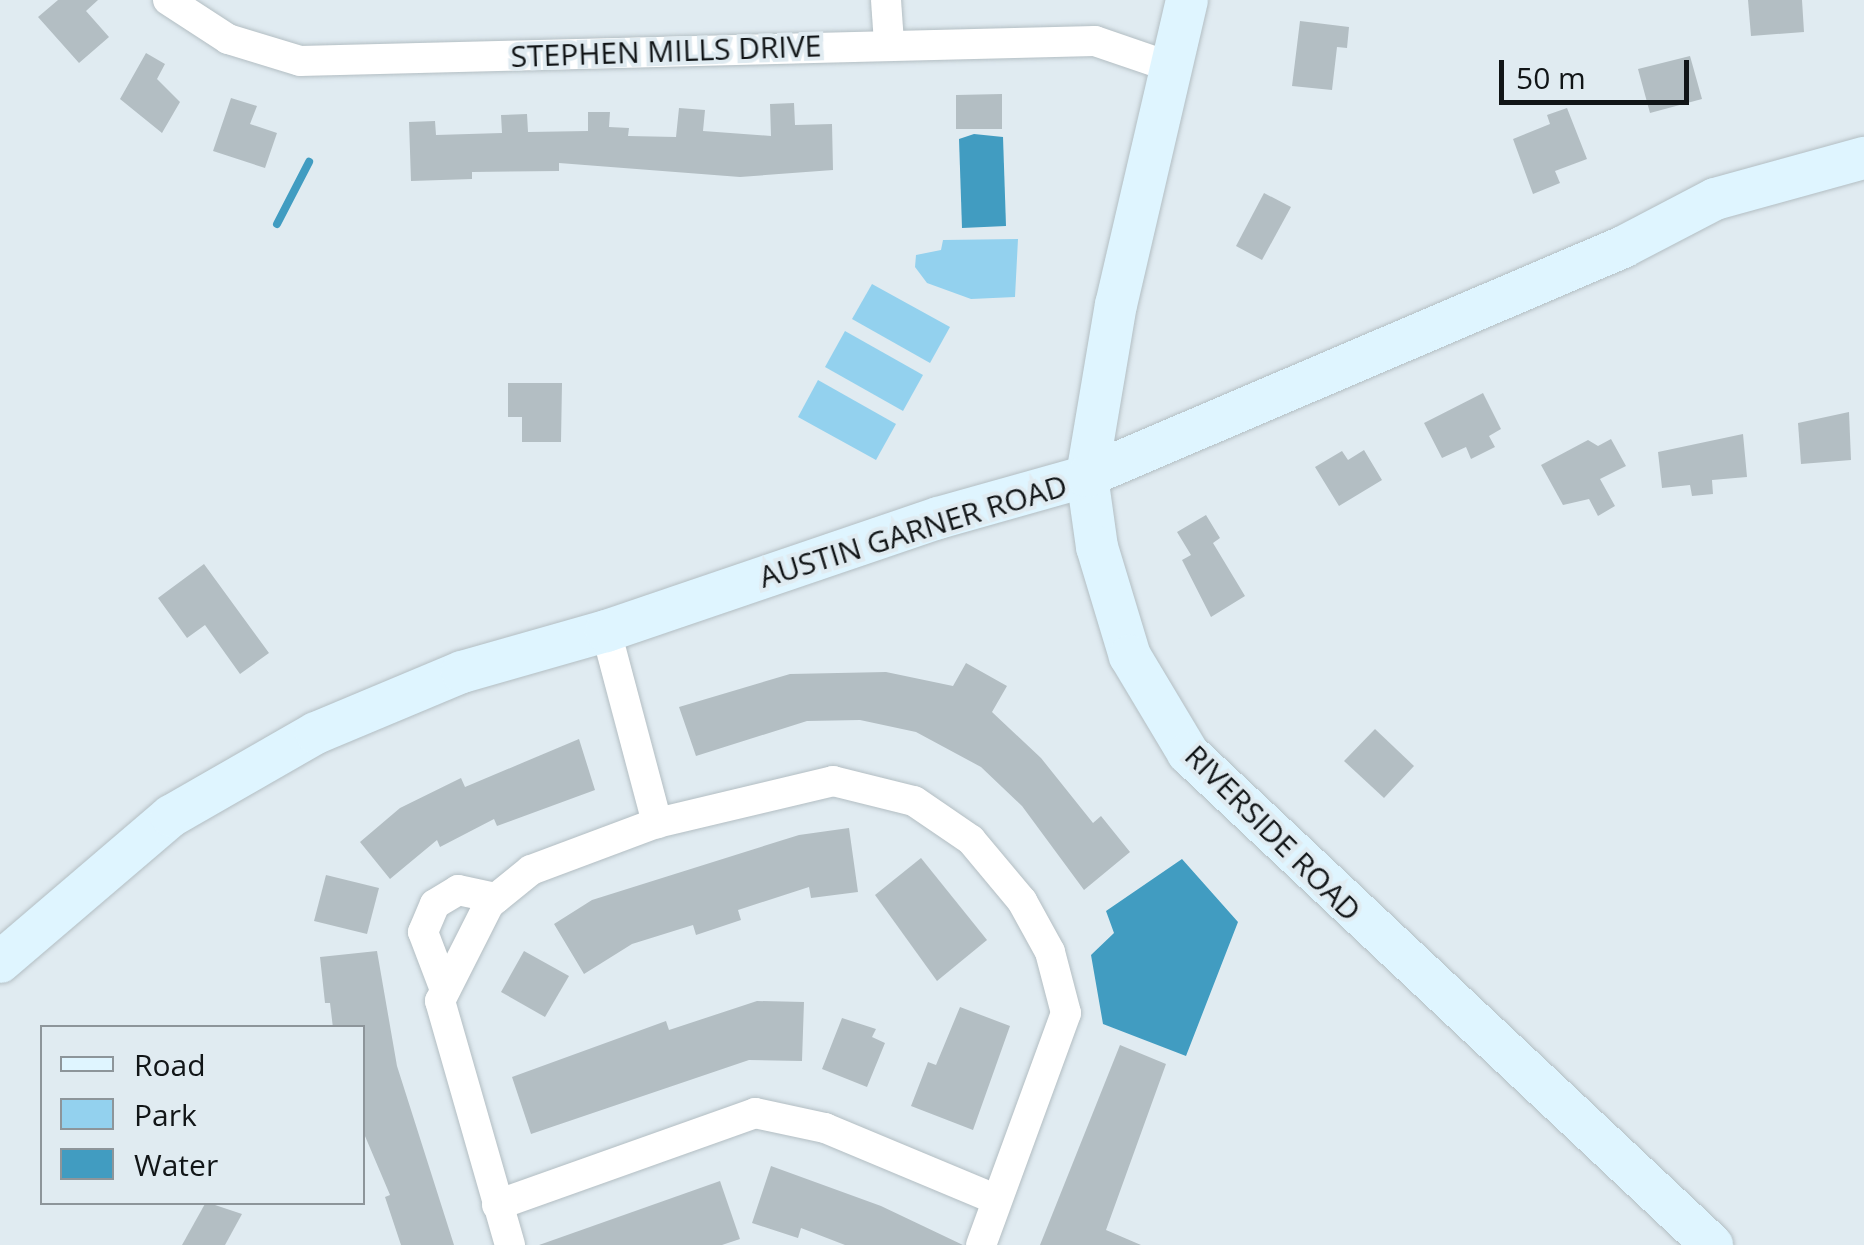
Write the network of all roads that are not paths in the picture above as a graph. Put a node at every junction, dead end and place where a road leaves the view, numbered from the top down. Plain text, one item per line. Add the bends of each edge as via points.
1 (168, 0) edge
2 (886, 0) edge
3 (1187, 0) edge
4 (889, 43) junction
5 (1174, 68) junction
6 (1864, 158) edge
7 (1087, 476) junction
8 (606, 631) junction
9 (657, 823) junction
10 (496, 898) junction
11 (0, 962) edge
12 (445, 990) junction
13 (997, 1200) junction
14 (497, 1206) junction
15 (510, 1245) edge
16 (982, 1245) edge
17 (1712, 1245) edge

1 - 4 street, STEPHEN MILLS DRIVE via 228,38 300,61
2 - 4 street
3 - 5 street, RIVERSIDE ROAD
4 - 5 street, STEPHEN MILLS DRIVE via 1096,42
5 - 7 street, RIVERSIDE ROAD via 1116,304
6 - 7 street, AUSTIN GARNER ROAD via 1715,200 1623,247
7 - 8 street, AUSTIN GARNER ROAD via 938,518
7 - 17 street, RIVERSIDE ROAD via 1097,547 1130,656 1188,752
8 - 9 street
8 - 11 street, AUSTIN GARNER ROAD via 462,672 316,733 171,816
9 - 10 street via 531,870
9 - 13 street via 833,781 914,802 971,840 1040,935 1066,1013
10 - 12 street
10 - 12 street via 458,890 435,904 423,932
12 - 14 street via 440,1000
13 - 14 street via 825,1128 755,1113
13 - 16 street
14 - 15 street

